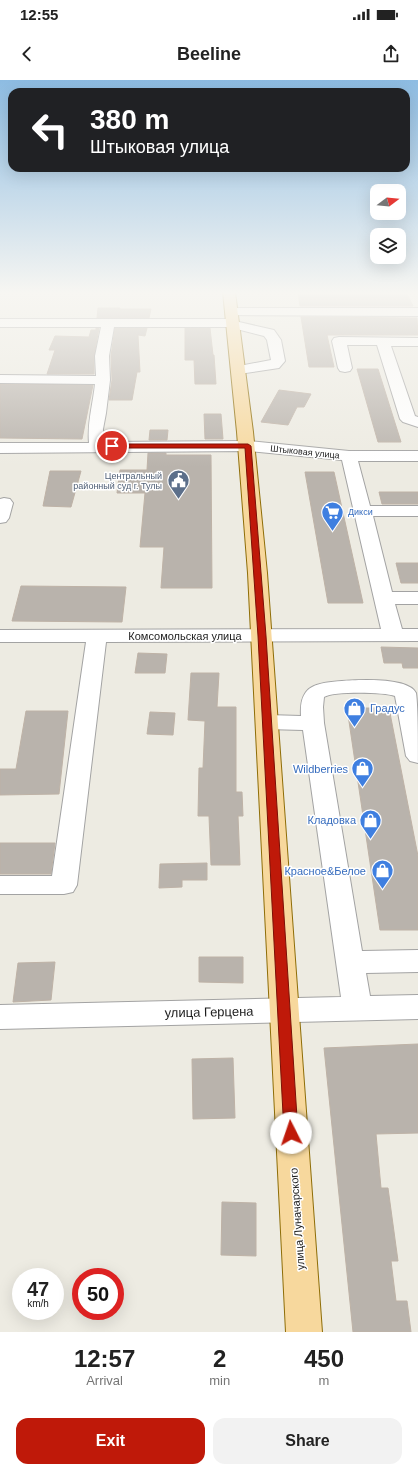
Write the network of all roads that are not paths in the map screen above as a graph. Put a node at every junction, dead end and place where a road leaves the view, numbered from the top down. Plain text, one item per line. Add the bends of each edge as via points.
1 (103, 350) edge
2 (237, 350) edge
3 (276, 350) edge
4 (341, 350) edge
5 (386, 350) edge
6 (345, 368) dead end
7 (239, 370) junction
8 (0, 378) edge
9 (103, 380) junction
10 (418, 422) edge
11 (97, 446) junction
12 (248, 446) junction
13 (0, 448) edge
14 (349, 456) junction
15 (418, 456) edge
16 (362, 511) junction
17 (418, 511) edge
18 (384, 598) junction
19 (418, 598) edge
20 (418, 635) edge
21 (0, 636) edge
22 (97, 636) junction
23 (262, 636) junction
24 (393, 636) junction
25 (267, 722) junction
26 (313, 723) junction
27 (418, 756) edge
28 (0, 885) edge
29 (418, 961) edge
30 (349, 962) junction
31 (418, 1007) edge
32 (356, 1009) junction
33 (283, 1011) junction
34 (0, 1017) edge
35 (304, 1332) edge

1 - 9 street
2 - 7 main road, улица Луначарского
3 - 7 street via 278,361 274,365
4 - 6 street
5 - 10 street via 408,419
7 - 12 main road, улица Луначарского
8 - 9 street
9 - 11 street via 95,429
11 - 12 street, Штыковая улица
11 - 13 street, Штыковая улица
12 - 14 street, Штыковая улица
12 - 23 main road, улица Луначарского
14 - 15 street, Штыковая улица
14 - 16 street
16 - 17 street
16 - 18 street
18 - 19 street
18 - 24 street
20 - 24 street, Комсомольская улица
21 - 22 street, Комсомольская улица
22 - 23 street, Комсомольская улица
22 - 28 street via 64,885
23 - 24 street, Комсомольская улица
23 - 25 main road, улица Луначарского
25 - 26 street
25 - 33 main road, улица Луначарского
26 - 27 street via 312,701 320,689 398,689 405,693
26 - 30 street
29 - 30 street
30 - 32 street
31 - 32 street, улица Герцена
32 - 33 street, улица Герцена
33 - 34 street, улица Герцена
33 - 35 main road, улица Луначарского

